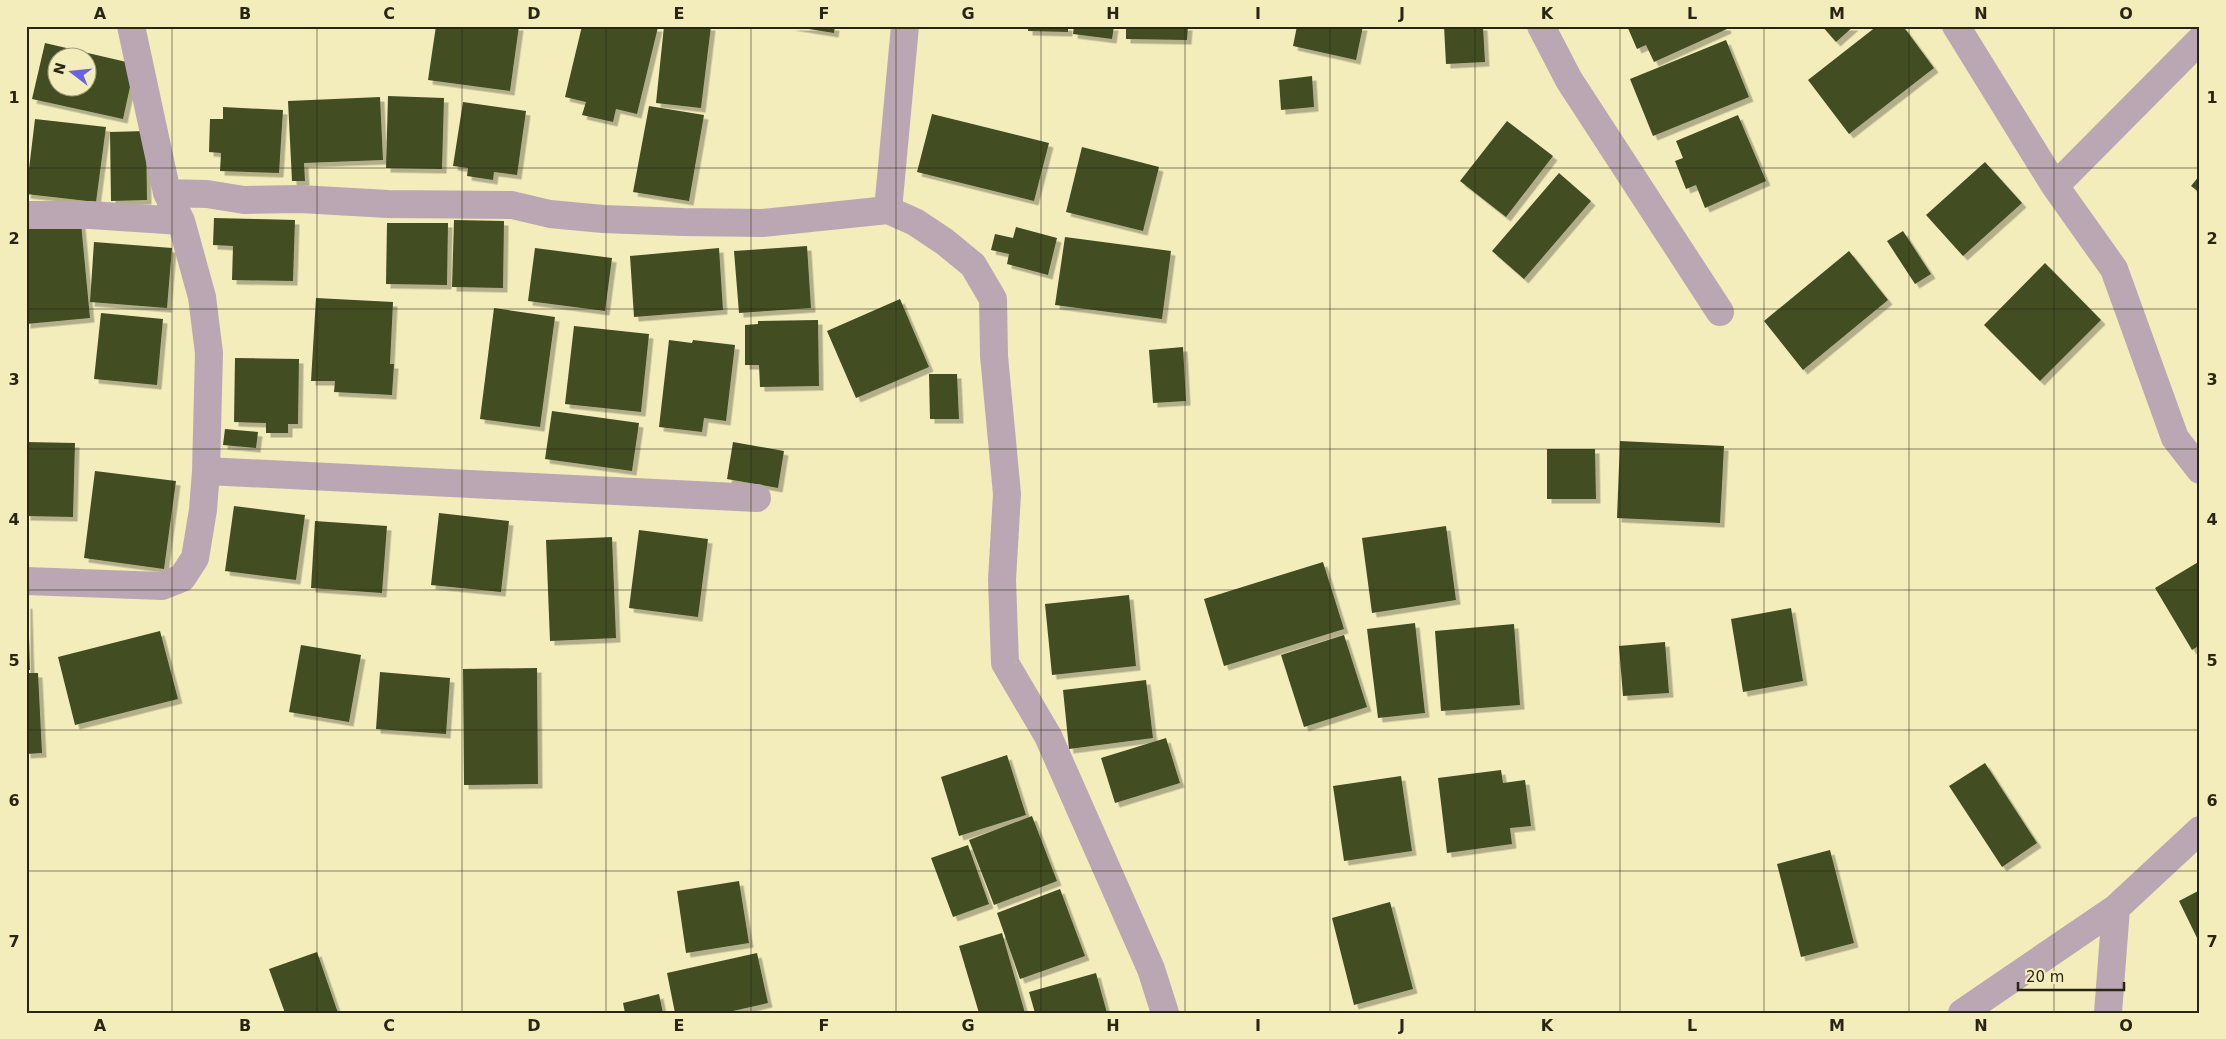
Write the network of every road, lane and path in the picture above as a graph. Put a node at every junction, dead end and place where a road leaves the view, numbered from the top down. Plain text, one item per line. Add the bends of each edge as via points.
1 (131, 26) edge
2 (905, 26) edge
3 (1542, 26) edge
4 (1956, 26) edge
5 (2200, 40) edge
6 (2055, 186) junction
7 (167, 193) junction
8 (888, 210) junction
9 (26, 215) edge
10 (181, 221) junction
11 (1720, 312) dead end
12 (2200, 470) edge
13 (206, 471) junction
14 (757, 498) dead end
15 (26, 581) edge
16 (2200, 830) edge
17 (2116, 908) junction
18 (1165, 1013) edge
19 (1962, 1013) edge
20 (2108, 1013) edge

1 - 7 street
2 - 8 street
3 - 11 street via 1569,80
4 - 6 street
5 - 6 street
6 - 12 street via 2114,269 2176,438
7 - 8 street via 207,194 244,200 512,205 559,214 683,222 762,223
7 - 10 street
8 - 18 street via 915,222 973,265 994,299 994,356 1007,494 1002,580 1005,663 1048,736 1151,969
9 - 10 street
10 - 13 street via 202,298 210,353
13 - 14 street
13 - 15 street via 195,558 182,578 162,586
16 - 17 street
17 - 19 street
17 - 20 street

